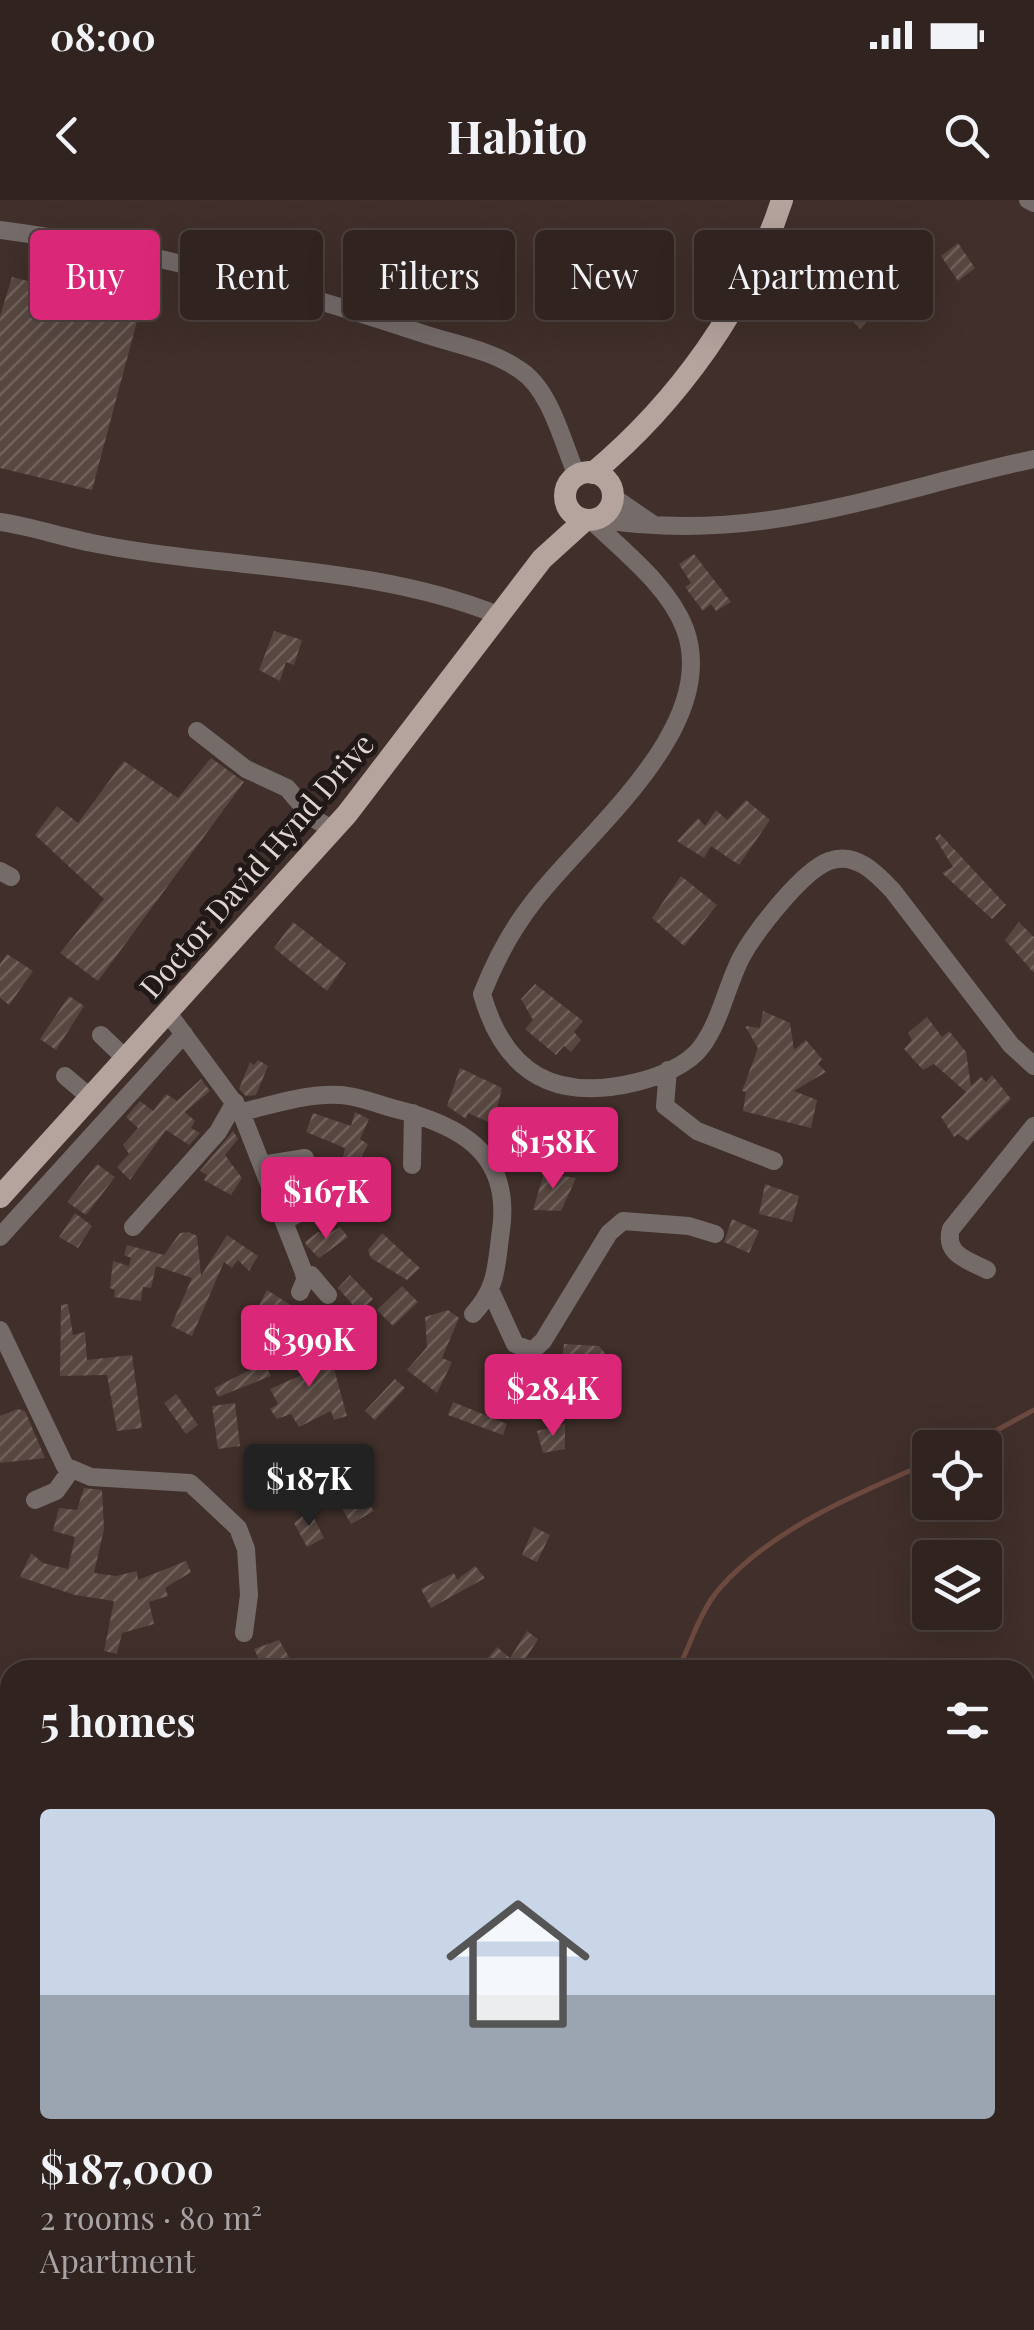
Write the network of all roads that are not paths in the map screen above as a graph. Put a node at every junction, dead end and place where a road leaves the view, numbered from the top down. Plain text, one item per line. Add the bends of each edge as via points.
1 (782, 200) edge
2 (0, 230) edge
3 (638, 436) junction
4 (1034, 459) edge
5 (585, 474) junction
6 (613, 495) junction
7 (585, 516) junction
8 (0, 522) edge
9 (658, 528) junction
10 (498, 615) junction
11 (197, 731) dead end
12 (333, 830) junction
13 (168, 1013) junction
14 (184, 1034) junction
15 (101, 1035) dead end
16 (126, 1059) junction
17 (1034, 1066) edge
18 (668, 1070) junction
19 (65, 1076) dead end
20 (91, 1098) junction
21 (238, 1107) junction
22 (413, 1113) junction
23 (1034, 1126) edge
24 (305, 1158) dead end
25 (774, 1161) dead end
26 (262, 1165) junction
27 (412, 1165) dead end
28 (0, 1196) edge
29 (307, 1209) dead end
30 (284, 1220) junction
31 (133, 1226) dead end
32 (715, 1234) dead end
33 (0, 1237) edge
34 (986, 1270) dead end
35 (492, 1294) junction
36 (328, 1295) dead end
37 (473, 1314) dead end
38 (0, 1330) edge
39 (71, 1470) junction
40 (36, 1500) dead end
41 (244, 1632) dead end

1 - 3 main road via 729,317
2 - 5 street via 342,306 493,356 523,371 542,393
3 - 5 main road
3 - 6 main road
4 - 9 street via 792,518
5 - 6 main road via 608,482
5 - 7 main road via 566,490
6 - 7 main road via 610,508
6 - 9 street
7 - 9 street
7 - 10 main road, Doctor David Hynd Drive
7 - 18 street via 667,597 684,626 692,683 651,764 533,902 482,994 500,1043 544,1080 582,1090 613,1088
8 - 10 street via 98,544 412,589
10 - 12 main road, Doctor David Hynd Drive
11 - 12 street via 246,769 287,788
12 - 13 main road, Doctor David Hynd Drive
13 - 14 street
13 - 16 main road, Doctor David Hynd Drive
14 - 21 street
14 - 33 street
15 - 16 street
16 - 20 main road, Doctor David Hynd Drive
17 - 18 street via 872,868 829,861 788,895 743,954 702,1048
18 - 25 street via 665,1106 677,1120
19 - 20 street
20 - 28 main road, Doctor David Hynd Drive
21 - 22 street via 343,1095
21 - 26 street
21 - 31 street
22 - 27 street
22 - 35 street via 458,1129 485,1153 502,1218
23 - 34 street via 951,1229 952,1250
24 - 26 street
26 - 30 street
29 - 30 street
30 - 36 street via 306,1276
32 - 35 street via 623,1221 532,1351 516,1344
35 - 37 street
38 - 39 street
39 - 40 street via 56,1491
39 - 41 street via 190,1483 202,1494 238,1528 246,1549

